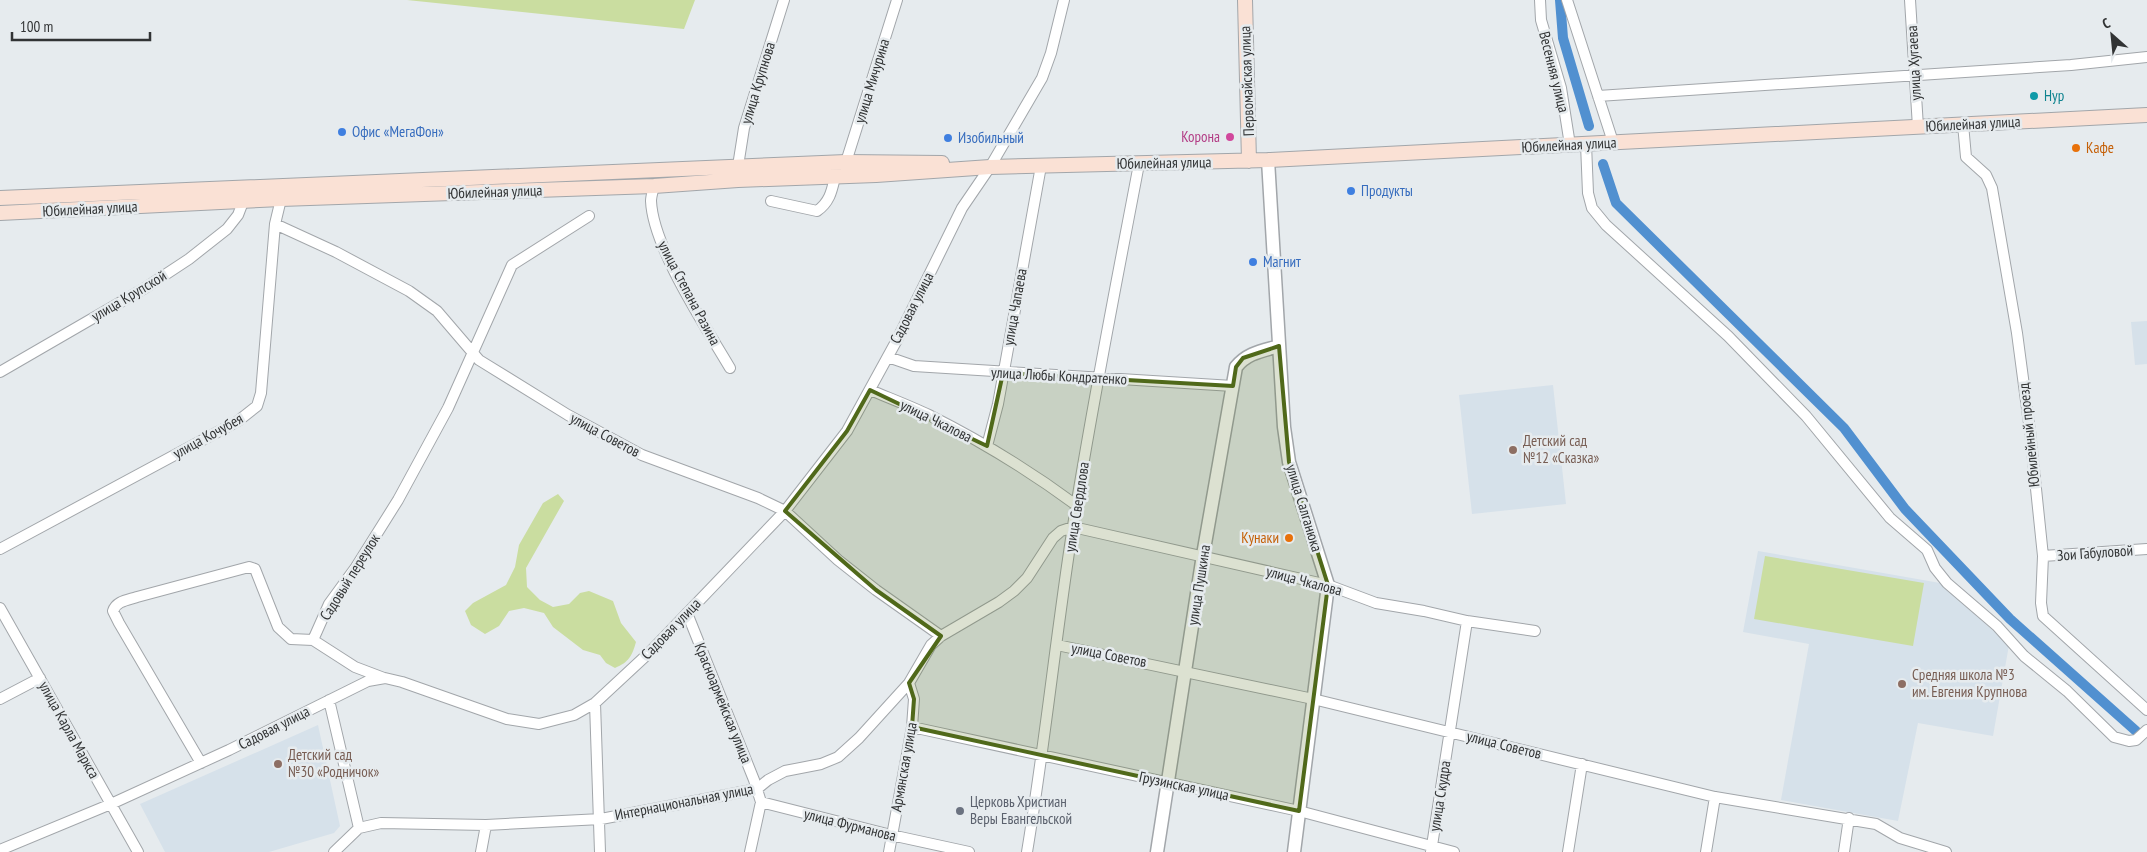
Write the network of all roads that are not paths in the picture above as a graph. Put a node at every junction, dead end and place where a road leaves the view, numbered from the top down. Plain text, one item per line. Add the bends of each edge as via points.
1 (784, 0) edge
2 (897, 0) edge
3 (1064, 0) edge
4 (1245, 0) edge
5 (1540, 0) edge
6 (1567, 0) edge
7 (1910, 0) edge
8 (2147, 57) edge
9 (1915, 74) junction
10 (1598, 96) junction
11 (2147, 115) edge
12 (1963, 124) junction
13 (1918, 127) junction
14 (1613, 142) junction
15 (1586, 144) junction
16 (1570, 145) junction
17 (1268, 160) junction
18 (1249, 161) junction
19 (846, 162) junction
20 (1139, 164) junction
21 (738, 166) junction
22 (1041, 166) junction
23 (990, 167) junction
24 (534, 176) junction
25 (835, 177) junction
26 (654, 186) junction
27 (535, 190) junction
28 (281, 193) junction
29 (0, 198) edge
30 (771, 201) dead end
31 (243, 202) junction
32 (0, 213) edge
33 (589, 216) dead end
34 (275, 224) junction
35 (1279, 346) junction
36 (472, 353) junction
37 (888, 357) junction
38 (730, 368) dead end
39 (0, 372) edge
40 (1003, 373) junction
41 (1098, 378) junction
42 (1233, 386) junction
43 (870, 390) junction
44 (987, 446) junction
45 (1076, 505) junction
46 (785, 511) junction
47 (1073, 527) junction
48 (0, 549) edge
49 (2147, 549) edge
50 (1202, 556) junction
51 (2043, 556) junction
52 (1328, 585) junction
53 (0, 608) edge
54 (687, 613) junction
55 (1467, 621) junction
56 (1535, 631) dead end
57 (941, 636) junction
58 (313, 640) junction
59 (1057, 645) junction
60 (1186, 671) junction
61 (40, 678) junction
62 (385, 678) junction
63 (909, 683) junction
64 (0, 699) edge
65 (1313, 699) junction
66 (329, 700) junction
67 (595, 703) junction
68 (2147, 710) edge
69 (912, 728) junction
70 (2147, 730) edge
71 (1450, 732) junction
72 (1043, 755) junction
73 (201, 763) junction
74 (1582, 764) junction
75 (1169, 783) junction
76 (757, 790) junction
77 (1715, 797) junction
78 (761, 802) junction
79 (111, 804) junction
80 (1299, 811) junction
81 (1849, 818) junction
82 (600, 819) junction
83 (486, 825) junction
84 (359, 828) junction
85 (891, 836) junction
86 (1432, 849) edge
87 (0, 850) edge
88 (138, 852) edge
89 (334, 852) edge
90 (481, 852) edge
91 (600, 852) edge
92 (750, 852) edge
93 (889, 852) edge
94 (969, 852) edge
95 (1027, 852) edge
96 (1158, 852) edge
97 (1294, 852) edge
98 (1454, 852) edge
99 (1568, 852) edge
100 (1706, 852) edge
101 (1844, 852) edge
102 (1946, 852) edge

1 - 21 street, улица Крупнова via 744,128
2 - 19 street, улица Мичурина
3 - 23 street, Садовая улица via 1042,78
4 - 18 main road, Первомайская улица
5 - 16 street, Весенняя улица via 1541,20 1561,88
6 - 10 street
7 - 9 street, улица Хугаева
8 - 9 street
9 - 10 street
9 - 13 street, улица Хугаева
10 - 14 street
11 - 12 main road, Юбилейная улица
12 - 13 main road, Юбилейная улица
12 - 51 street, Юбилейный проезд via 1966,156 1986,175 1992,188 2017,333
13 - 14 main road, Юбилейная улица
14 - 15 main road, Юбилейная улица
15 - 16 main road, Юбилейная улица
15 - 70 street via 1588,193 1592,208 1606,225 1728,336 1806,416 1890,518 1927,550 1947,583 2108,732 2128,741 2136,740
16 - 17 main road, Юбилейная улица
17 - 18 main road, Юбилейная улица
17 - 35 street, улица Салганюка
18 - 20 main road, Юбилейная улица
19 - 21 main road, Юбилейная улица
19 - 23 main road, Юбилейная улица
20 - 22 main road, Юбилейная улица
20 - 41 street, улица Свердлова
21 - 24 main road, Юбилейная улица
22 - 23 main road, Юбилейная улица
22 - 40 street, улица Чапаева
23 - 25 main road, Юбилейная улица
23 - 37 street, Садовая улица via 962,208
24 - 27 street
24 - 28 main road, Юбилейная улица
25 - 26 main road, Юбилейная улица
25 - 30 street via 830,197 818,211
26 - 27 main road, Юбилейная улица
26 - 38 street, улица Степана Разина via 651,200 658,233 688,296
27 - 28 main road, Юбилейная улица
28 - 29 main road, Юбилейная улица
28 - 31 main road, Юбилейная улица
28 - 34 street, улица Кочубея
31 - 32 main road, Юбилейная улица
31 - 39 street, улица Крупской via 227,229 189,259
33 - 36 street, Садовый переулок via 512,265
34 - 36 street, улица Советов via 409,291 437,311
34 - 48 street, улица Кочубея via 261,392 257,406 238,421
35 - 42 street, улица Пушкина via 1243,358 1236,366
35 - 52 street, улица Салганюка via 1289,462
36 - 46 street, улица Советов via 568,416 642,455
36 - 58 street, Садовый переулок via 448,408 398,500 329,604
37 - 40 street, улица Любы Кондратенко via 914,366
37 - 43 street, Садовая улица
40 - 41 street, улица Любы Кондратенко
40 - 44 street, улица Чапаева
41 - 42 street, улица Любы Кондратенко
41 - 45 street, улица Свердлова
42 - 50 street, улица Пушкина
43 - 44 street, улица Чкалова via 927,414
43 - 46 street, Садовая улица via 847,431
44 - 45 street, улица Чкалова
45 - 47 street, улица Свердлова
46 - 54 street, Садовая улица
46 - 57 street, улица Советов via 838,560
47 - 50 street, улица Чкалова
47 - 57 street, Интернациональная улица via 1053,538 1027,578 1014,591
47 - 59 street, улица Свердлова
49 - 51 street, Зои Габуловой
50 - 52 street, улица Чкалова
50 - 60 street, улица Пушкина
51 - 68 street, Юбилейный проезд via 2043,616
52 - 55 street, улица Чкалова via 1376,603
52 - 65 street, улица Салганюка
53 - 61 street, улица Карла Маркса
54 - 67 street, Садовая улица
54 - 76 street, Красноармейская улица
55 - 56 street, улица Чкалова
55 - 71 street, улица Скудра
57 - 63 street, Интернациональная улица via 931,645
58 - 62 street via 355,666
58 - 73 street via 291,638 278,627 254,568 249,567 115,606 113,611 119,624
59 - 60 street, улица Советов
59 - 72 street, улица Свердлова
60 - 65 street, улица Советов
60 - 75 street, улица Пушкина
61 - 64 street
61 - 79 street, улица Карла Маркса
62 - 66 street, Садовая улица via 368,681
62 - 67 street, Садовая улица via 507,719 539,724 574,715
63 - 69 street, Армянская улица via 914,699
63 - 76 street, Интернациональная улица via 859,738 838,756 821,764 785,771
65 - 71 street, улица Советов
65 - 80 street, улица Салганюка
66 - 73 street, Садовая улица
66 - 84 street
67 - 82 street
69 - 72 street, Грузинская улица
69 - 85 street, Армянская улица
71 - 74 street, улица Советов
71 - 86 street, улица Скудра
72 - 75 street, Грузинская улица
72 - 95 street, улица Свердлова
73 - 79 street, Садовая улица
74 - 77 street, улица Советов
74 - 99 street
75 - 80 street, Грузинская улица
75 - 96 street, улица Пушкина
76 - 78 street, Красноармейская улица
76 - 82 street, Интернациональная улица
77 - 81 street, улица Советов
77 - 100 street
78 - 85 street, улица Фурманова
78 - 92 street
79 - 87 street, Садовая улица
79 - 88 street, улица Карла Маркса
80 - 86 street, Грузинская улица
80 - 97 street, улица Салганюка
81 - 101 street
81 - 102 street, улица Советов via 1876,824 1900,838
82 - 83 street, Интернациональная улица
82 - 91 street
83 - 84 street, Интернациональная улица via 381,823
83 - 90 street
84 - 89 street, Интернациональная улица
85 - 93 street, Армянская улица
85 - 94 street, улица Фурманова
86 - 98 street, Грузинская улица

